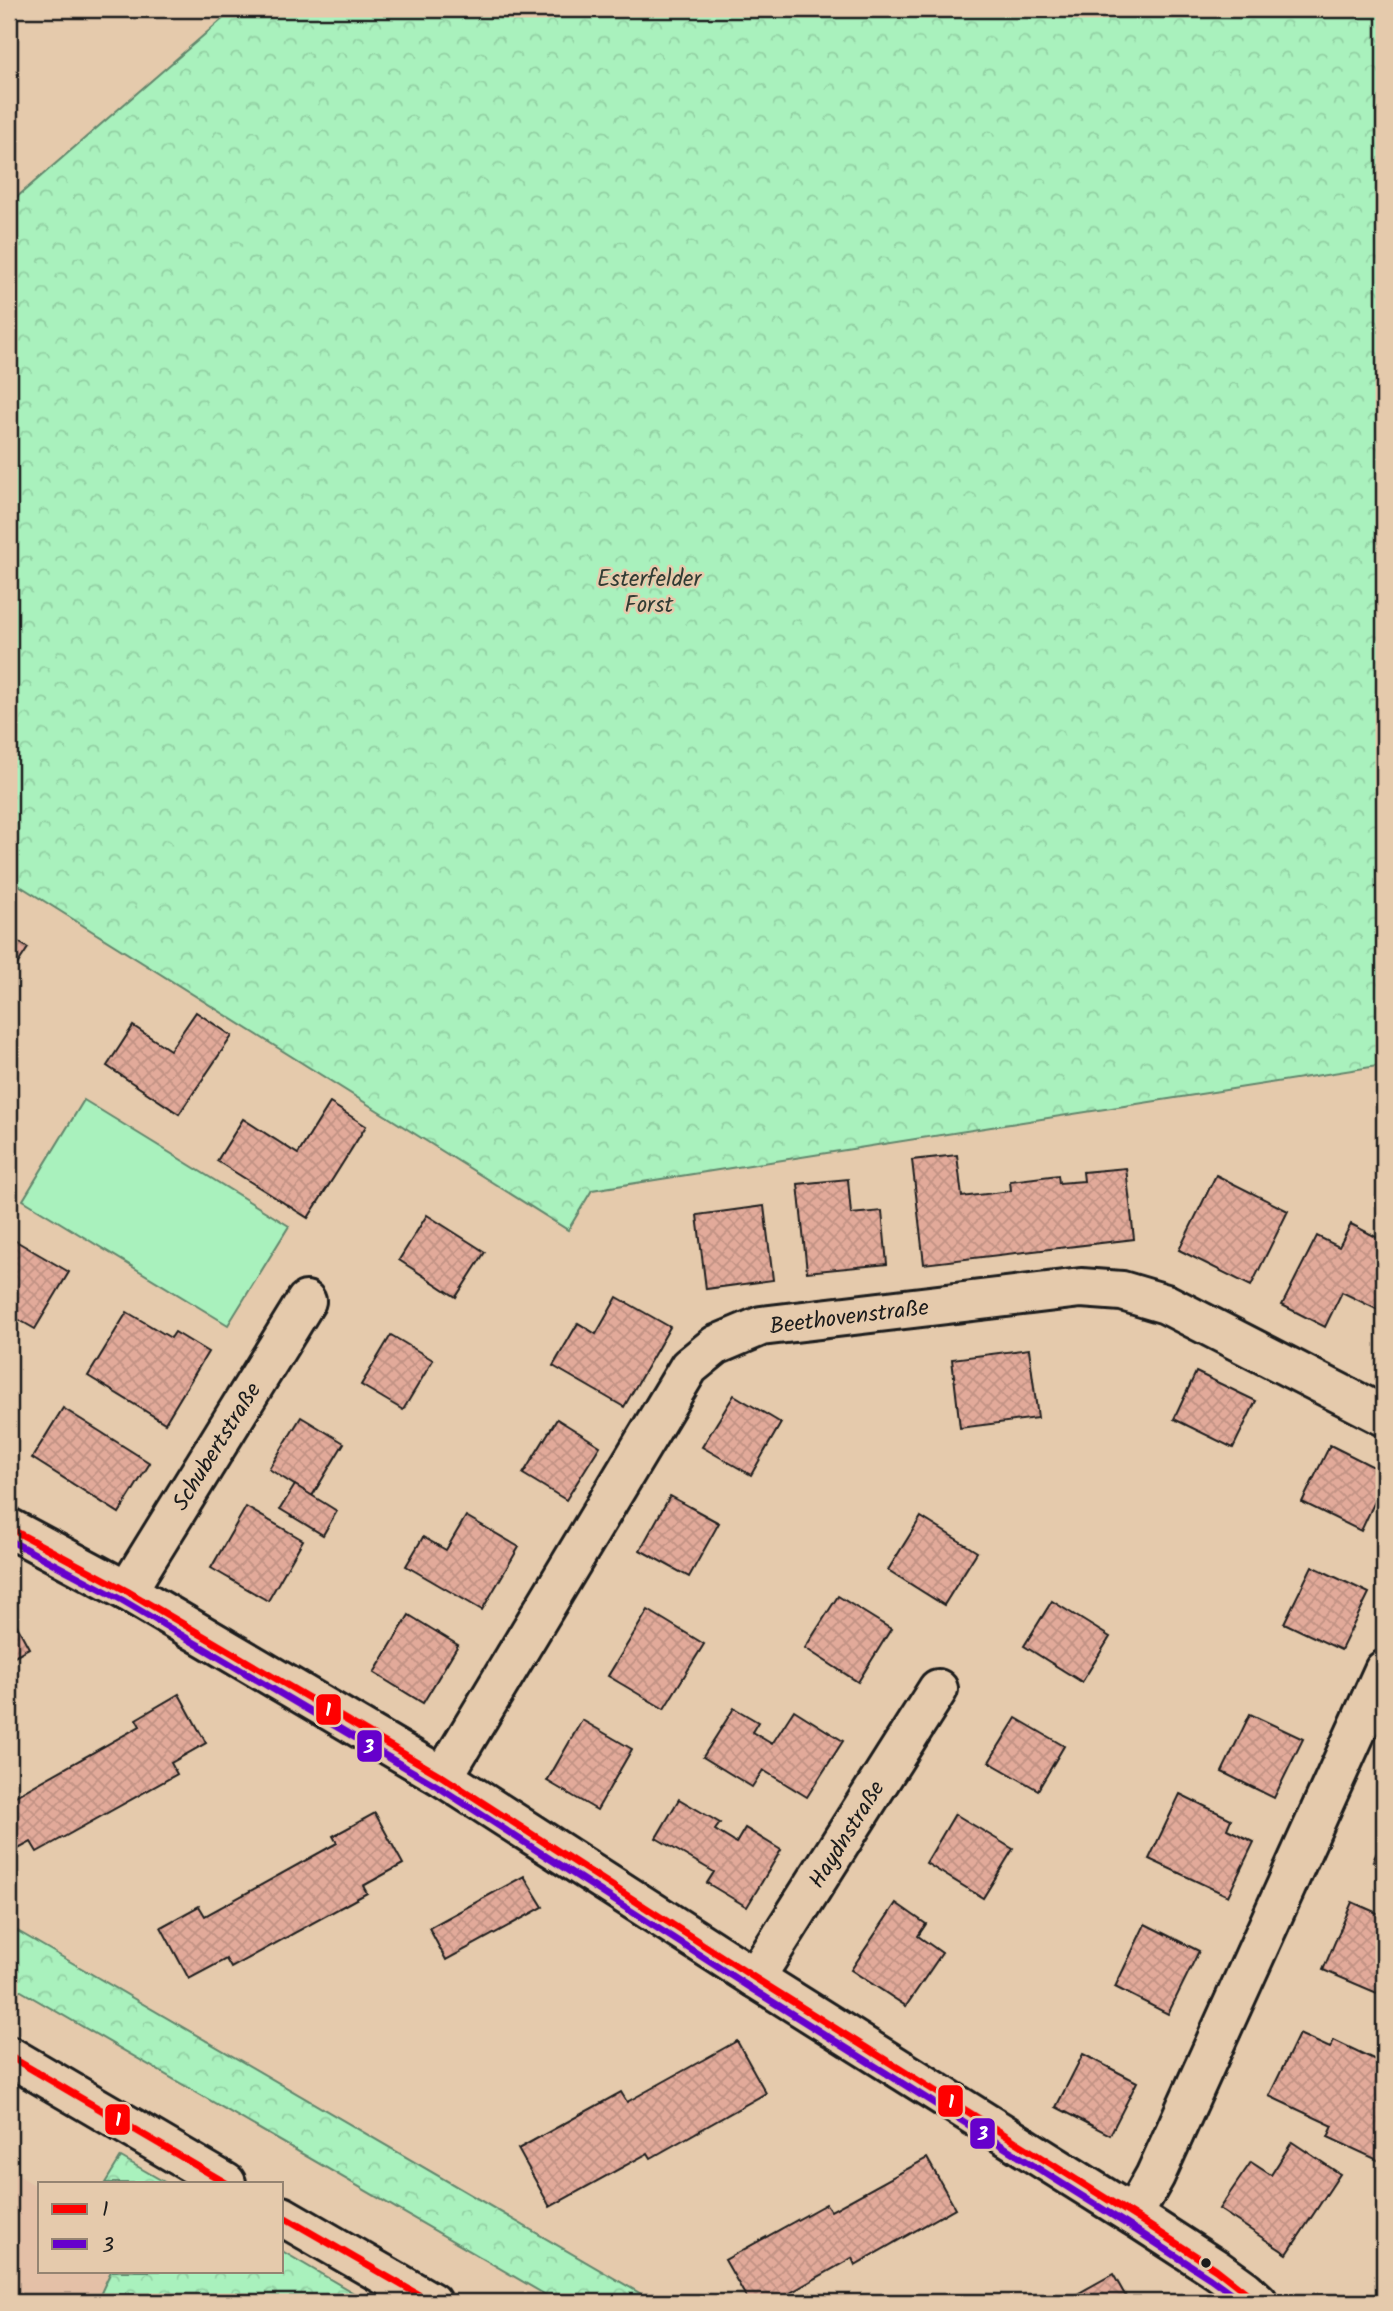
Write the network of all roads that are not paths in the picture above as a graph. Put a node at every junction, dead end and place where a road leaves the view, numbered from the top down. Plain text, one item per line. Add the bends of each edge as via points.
1 (306, 1301) dead end
2 (1384, 1416) edge
3 (9, 1528) edge
4 (127, 1591) junction
5 (1384, 1670) edge
6 (938, 1689) dead end
7 (443, 1777) junction
8 (755, 1978) junction
9 (9, 2056) edge
10 (224, 2182) edge
11 (1133, 2215) junction
12 (284, 2217) edge
13 (431, 2302) edge
14 (1258, 2302) edge

1 - 4 street, Schubertstraße
2 - 7 street, Beethovenstraße via 1166,1304 1122,1291 1081,1288 761,1325 716,1345 689,1367
3 - 4 street
4 - 7 street
5 - 11 street via 1155,2176
6 - 8 street, Haydnstraße
7 - 8 street
8 - 11 street
9 - 10 street
11 - 14 street
12 - 13 street

